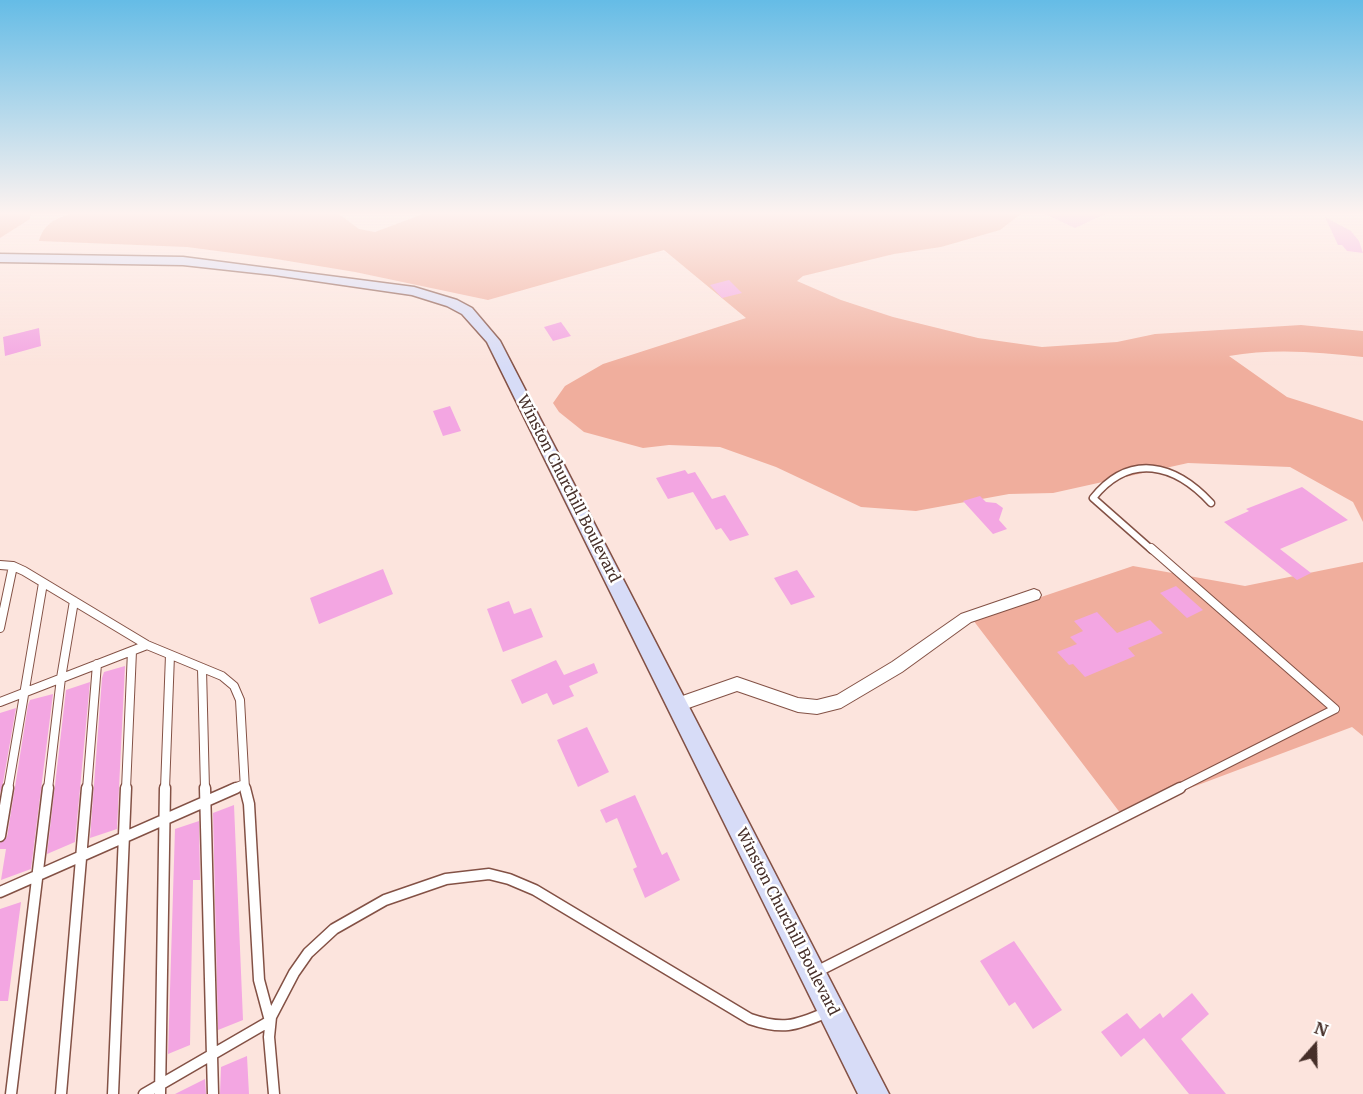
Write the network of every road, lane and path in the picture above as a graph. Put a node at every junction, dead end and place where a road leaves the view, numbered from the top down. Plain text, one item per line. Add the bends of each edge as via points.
1 (220, 265) edge
2 (1211, 504) dead end
3 (0, 565) edge
4 (13, 566) junction
5 (43, 583) junction
6 (1034, 595) dead end
7 (74, 601) junction
8 (0, 628) edge
9 (147, 645) junction
10 (132, 651) junction
11 (170, 655) junction
12 (97, 664) junction
13 (202, 669) junction
14 (61, 678) junction
15 (24, 692) junction
16 (0, 702) edge
17 (677, 705) junction
18 (244, 784) junction
19 (205, 802) junction
20 (164, 820) junction
21 (0, 836) edge
22 (123, 837) junction
23 (80, 857) junction
24 (38, 875) junction
25 (0, 892) edge
26 (813, 974) junction
27 (831, 1010) junction
28 (270, 1021) junction
29 (212, 1055) junction
30 (160, 1089) edge
31 (11, 1094) edge
32 (62, 1094) edge
33 (113, 1094) edge
34 (144, 1094) edge
35 (213, 1094) edge
36 (274, 1094) edge
37 (874, 1094) edge

1 - 17 main road, Winston Churchill Boulevard via 414,291 467,311 493,341
2 - 26 lane via 1178,475 1153,467 1120,473 1093,498 1335,709
3 - 4 lane
4 - 5 lane
4 - 8 lane
5 - 7 lane
5 - 15 lane
6 - 17 street via 966,618 841,701 817,707 798,705 737,684
7 - 9 lane
7 - 14 lane
9 - 10 lane
9 - 11 lane
10 - 12 lane
10 - 22 lane
11 - 13 lane
11 - 20 lane
12 - 14 lane
12 - 23 lane
13 - 18 lane via 222,676 234,686 240,700
13 - 19 lane
14 - 15 lane
14 - 24 lane
15 - 16 lane
15 - 21 lane
17 - 26 main road, Winston Churchill Boulevard
18 - 19 lane
18 - 28 lane via 249,804 259,980
19 - 20 lane
19 - 29 lane
20 - 22 lane
20 - 30 lane
22 - 23 lane
22 - 33 lane
23 - 24 lane
23 - 32 lane
24 - 25 lane
24 - 31 lane
26 - 27 main road, Winston Churchill Boulevard
27 - 28 lane via 793,1027 769,1026 750,1019 535,890 484,874 415,888 335,928 294,971
27 - 37 main road, Winston Churchill Boulevard
28 - 29 lane
28 - 36 lane
29 - 30 lane
29 - 35 lane
30 - 34 lane

